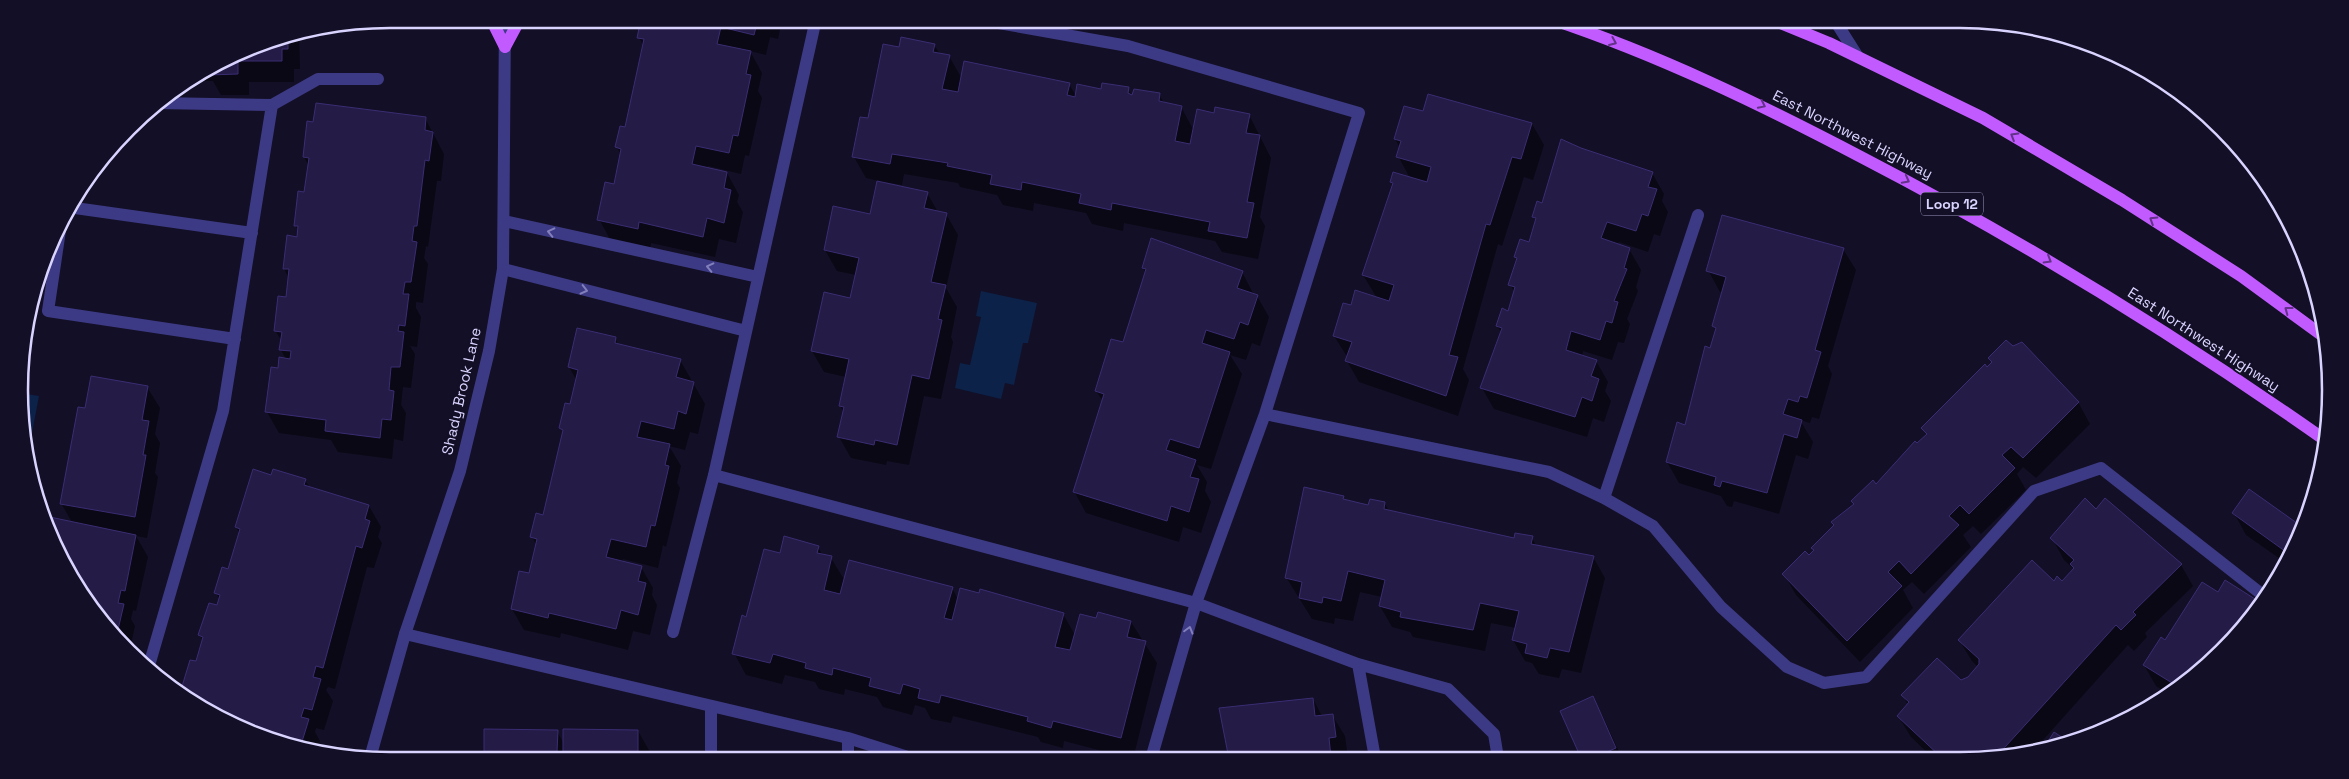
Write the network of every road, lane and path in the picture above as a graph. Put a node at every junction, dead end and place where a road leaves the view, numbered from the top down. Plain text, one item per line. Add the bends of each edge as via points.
1 (496, 28) edge
2 (505, 28) edge
3 (515, 28) edge
4 (814, 28) edge
5 (1027, 28) edge
6 (1578, 28) edge
7 (1794, 28) edge
8 (1840, 28) edge
9 (505, 47) junction
10 (1858, 57) junction
11 (378, 79) dead end
12 (168, 103) edge
13 (272, 105) junction
14 (76, 208) edge
15 (1698, 215) dead end
16 (504, 221) junction
17 (252, 233) junction
18 (58, 245) edge
19 (502, 269) junction
20 (758, 277) junction
21 (746, 331) junction
22 (2317, 332) edge
23 (235, 339) junction
24 (1264, 414) junction
25 (2318, 435) edge
26 (714, 474) junction
27 (1604, 498) junction
28 (2259, 592) edge
29 (1196, 602) junction
30 (673, 632) dead end
31 (405, 634) junction
32 (150, 661) edge
33 (1358, 664) junction
34 (712, 706) junction
35 (848, 738) junction
36 (372, 751) edge
37 (711, 752) edge
38 (848, 752) edge
39 (892, 752) edge
40 (1153, 752) edge
41 (1374, 752) edge
42 (1497, 752) edge

1 - 9 main road
2 - 9 street, Shady Brook Lane
3 - 9 main road
4 - 20 street
5 - 24 street via 1128,46 1359,113
6 -> 25 main road, East Northwest Highway / Loop 12 via 1761,104 1964,210 2126,307
7 - 10 main road
8 - 10 street
9 - 16 street, Shady Brook Lane
22 -> 10 main road via 2241,276 2122,200 1983,118
11 - 13 street via 318,79
12 - 13 street
13 - 17 street
14 - 17 street
15 - 27 street
16 - 19 street, Shady Brook Lane
20 -> 16 street
17 - 23 street
18 - 23 street via 48,311
19 -> 21 street
19 - 31 street, Shady Brook Lane via 489,351 460,471
20 - 21 street
21 - 26 street
23 - 32 street via 223,411
24 - 27 street via 1549,472
24 - 29 street
26 - 29 street
26 - 30 street
27 - 28 street via 1653,526 1721,607 1787,667 1824,683 1866,677 2034,491 2101,468
29 - 33 street
40 -> 29 street
31 - 34 street
31 - 36 street, Shady Brook Lane
33 - 41 street
33 - 42 street via 1448,689 1494,734
34 - 35 street
34 - 37 street
35 - 38 street
35 - 39 street

